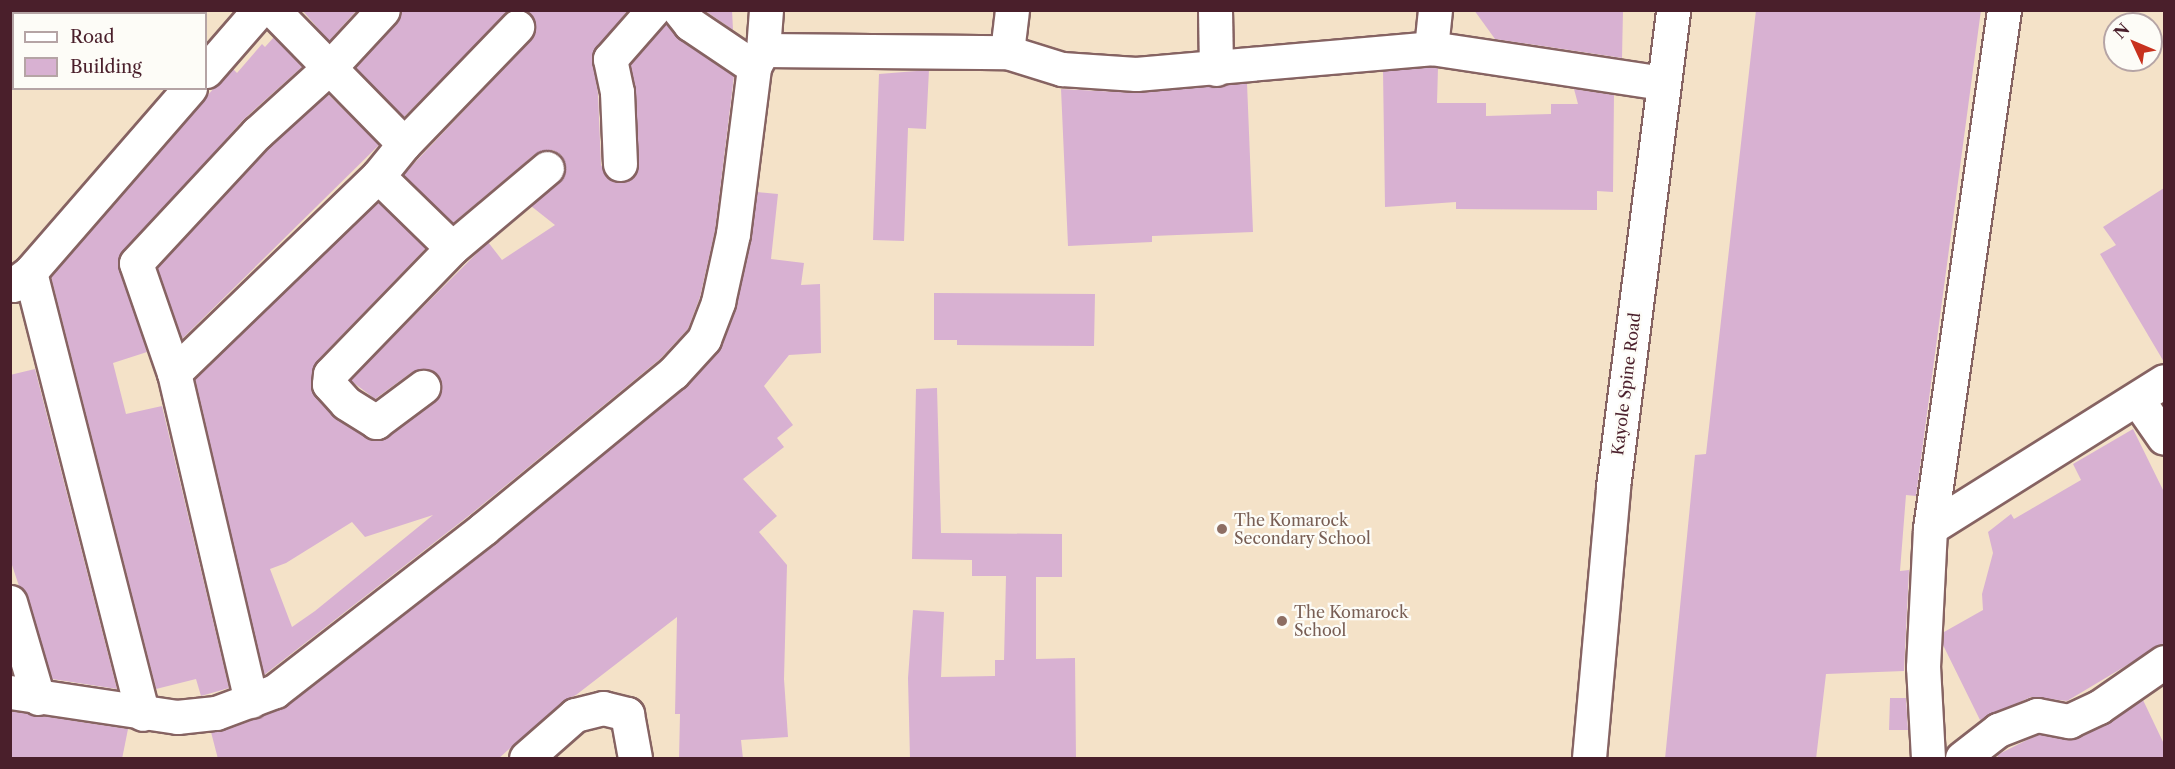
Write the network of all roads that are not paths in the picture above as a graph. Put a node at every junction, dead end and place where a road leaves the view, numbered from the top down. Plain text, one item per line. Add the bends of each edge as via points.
1 (259, 10) edge
2 (273, 10) edge
3 (383, 10) edge
4 (653, 10) edge
5 (679, 10) edge
6 (766, 10) edge
7 (1012, 10) edge
8 (1215, 10) edge
9 (1435, 10) edge
10 (1673, 10) edge
11 (2004, 10) edge
12 (517, 27) dead end
13 (1431, 48) junction
14 (1007, 52) junction
15 (759, 58) junction
16 (331, 66) junction
17 (1216, 69) junction
18 (207, 70) edge
19 (1663, 83) junction
20 (188, 90) edge
21 (404, 144) junction
22 (620, 164) dead end
23 (547, 168) dead end
24 (378, 176) junction
25 (452, 248) junction
26 (20, 280) edge
27 (174, 373) junction
28 (2164, 381) edge
29 (423, 387) dead end
30 (2137, 399) junction
31 (2164, 438) edge
32 (1930, 528) junction
33 (10, 602) edge
34 (2164, 662) edge
35 (24, 695) edge
36 (251, 701) junction
37 (143, 714) junction
38 (526, 759) edge
39 (635, 759) edge
40 (1589, 759) edge
41 (1928, 759) edge
42 (1962, 759) edge

1 - 18 street
2 - 16 street
3 - 16 street
4 - 22 street via 610,58 617,92
5 - 15 street via 690,24
6 - 15 street
7 - 14 street
8 - 17 street
9 - 13 street
10 - 19 street, Kayole Spine Road
11 - 32 street
12 - 21 street
13 - 17 street
13 - 19 street
14 - 15 street
14 - 17 street via 1062,69 1136,74
15 - 36 street via 733,234 718,302 704,339 673,373 483,530 275,691
16 - 21 street
16 - 27 street via 256,133 136,263
19 - 40 street, Kayole Spine Road via 1613,487
20 - 26 street
21 - 24 street
23 - 25 street
24 - 25 street
24 - 27 street
25 - 29 street via 330,374 328,384 346,403 376,422
26 - 37 street
27 - 36 street
28 - 30 street
30 - 31 street
30 - 32 street
32 - 41 street via 1923,667
33 - 35 street
34 - 42 street via 2099,707 2069,721 2037,715 1998,730
35 - 37 street
36 - 37 street via 216,713 177,717
38 - 39 street via 575,715 603,708 627,714

